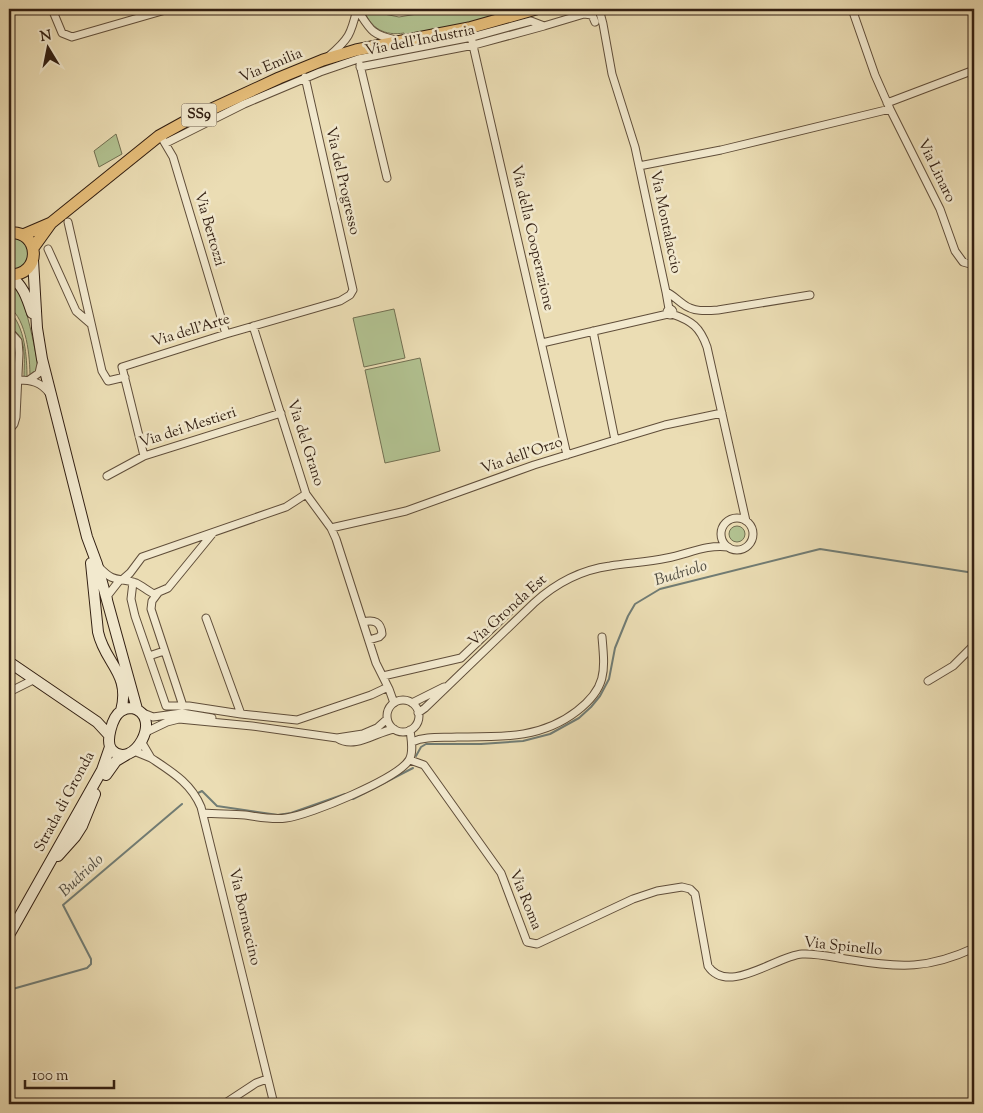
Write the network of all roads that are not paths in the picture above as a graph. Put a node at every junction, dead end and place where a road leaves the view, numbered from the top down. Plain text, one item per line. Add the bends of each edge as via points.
1 (52, 9) edge
2 (169, 9) edge
3 (357, 9) edge
4 (392, 9) edge
5 (396, 9) edge
6 (536, 9) edge
7 (852, 9) edge
8 (597, 10) edge
9 (595, 22) dead end
10 (544, 26) junction
11 (505, 28) junction
12 (471, 33) junction
13 (507, 36) junction
14 (399, 41) junction
15 (442, 43) junction
16 (474, 45) junction
17 (444, 51) junction
18 (357, 54) junction
19 (408, 54) junction
20 (323, 60) junction
21 (360, 67) junction
22 (974, 70) edge
23 (305, 77) junction
24 (242, 100) junction
25 (889, 106) junction
26 (163, 139) junction
27 (639, 166) junction
28 (387, 178) dead end
29 (68, 222) dead end
30 (51, 223) junction
31 (13, 233) edge
32 (48, 249) dead end
33 (33, 254) junction
34 (974, 265) edge
35 (10, 276) edge
36 (352, 290) joint
37 (666, 292) junction
38 (810, 295) dead end
39 (670, 312) junction
40 (92, 324) junction
41 (253, 326) junction
42 (37, 328) junction
43 (9, 331) edge
44 (593, 332) junction
45 (226, 334) junction
46 (542, 343) junction
47 (42, 359) junction
48 (124, 377) junction
49 (19, 380) junction
50 (29, 380) junction
51 (51, 396) junction
52 (722, 412) junction
53 (281, 413) junction
54 (9, 430) edge
55 (615, 440) junction
56 (567, 455) junction
57 (144, 456) junction
58 (107, 476) dead end
59 (306, 494) junction
60 (742, 502) junction
61 (734, 518) junction
62 (746, 521) junction
63 (332, 528) junction
64 (213, 533) junction
65 (87, 537) junction
66 (721, 537) junction
67 (708, 547) junction
68 (728, 547) junction
69 (96, 564) junction
70 (136, 564) junction
71 (121, 580) junction
72 (136, 583) junction
73 (158, 593) junction
74 (107, 604) junction
75 (510, 611) dead end
76 (206, 618) dead end
77 (363, 622) junction
78 (602, 637) dead end
79 (369, 640) junction
80 (974, 645) edge
81 (164, 651) junction
82 (149, 656) junction
83 (9, 662) edge
84 (383, 676) junction
85 (33, 680) junction
86 (928, 681) dead end
87 (451, 684) junction
88 (388, 688) junction
89 (9, 692) edge
90 (397, 702) junction
91 (412, 703) junction
92 (183, 706) junction
93 (121, 711) junction
94 (140, 711) junction
95 (418, 713) junction
96 (241, 714) junction
97 (387, 719) junction
98 (114, 721) junction
99 (97, 722) junction
100 (252, 726) junction
101 (394, 729) junction
102 (410, 730) junction
103 (109, 735) junction
104 (142, 737) junction
105 (338, 738) junction
106 (412, 742) junction
107 (110, 747) junction
108 (130, 753) junction
109 (151, 758) junction
110 (410, 760) junction
111 (203, 813) junction
112 (46, 870) junction
113 (657, 891) joint
114 (9, 935) edge
115 (974, 948) edge
116 (267, 1079) junction
117 (224, 1104) edge
118 (274, 1104) edge

1 - 2 street via 62,33 72,37
3 - 14 street via 370,30
3 - 20 street via 351,33 342,46
4 - 5 street
6 - 12 main road, Via Emilia / SS9
7 - 25 street, Via Linaro
8 - 27 street, Via Montalaccio
9 - 10 street, Via dell'Industria via 589,14
10 - 11 street, Via dell'Industria via 532,21
10 - 13 street, Via dell'Industria
11 - 12 street, Via dell'Industria
11 - 13 street
12 - 14 main road, Via Emilia / SS9
12 - 15 street, Via dell'Industria
12 - 16 street, Via della Cooperazione
13 - 16 street, Via dell'Industria
14 - 18 main road, Via Emilia / SS9
15 - 17 street
15 - 19 street, Via dell'Industria
16 - 17 street, Via dell'Industria
16 - 46 street, Via della Cooperazione
17 - 19 street, Via dell'Industria
18 - 19 street, Via dell'Industria
18 - 20 main road, Via Emilia / SS9
18 - 21 street
18 - 23 street, Via dell'Industria
19 - 21 street, Via dell'Industria
20 - 24 main road, Via Emilia / SS9
21 - 28 street
22 - 25 street
23 - 24 street, Via dell'Industria
23 - 36 street, Via del Progresso
24 - 26 main road, Via Emilia / SS9 via 188,120
25 - 27 street via 721,150
25 - 34 street, Via Linaro via 936,200 955,251 963,262
26 - 30 main road, Via Emilia / SS9
26 - 45 street, Via Bertozzi via 173,157
27 - 37 street, Via Montalaccio
29 - 40 street
30 - 31 main road, Via Emilia / SS9
30 - 33 main road, Via Emilia / SS9
31 - 33 main road, Via Emilia / SS9 via 27,239
32 - 40 street via 76,311
33 - 35 main road, Via Emilia / SS9 via 25,272
33 - 42 main road
35 - 42 main road via 24,291
36 - 41 street, Via dell'Arte via 340,301
37 - 38 street, Via Montalaccio via 690,308 705,311
37 - 39 street
39 - 44 street
39 - 52 street, Via Gronda Est via 692,323 702,333
40 - 48 street via 105,378 108,381
41 - 45 street, Via dell'Arte
41 - 53 street, Via del Grano
42 - 47 main road
43 - 49 street via 18,341
44 - 46 street
44 - 55 street
45 - 48 street, Via dell'Arte via 122,366
46 - 56 street, Via della Cooperazione
47 - 50 street via 39,373
47 - 51 main road
48 - 57 street
49 - 50 street
49 - 54 street via 16,417
50 - 51 street via 40,384
51 - 65 main road
52 - 55 street, Via dell'Orzo
52 - 60 street, Via Gronda Est
53 - 57 street, Via dei Mestieri
53 - 59 street, Via del Grano
55 - 56 street, Via dell'Orzo
56 - 63 street, Via dell'Orzo via 406,511
57 - 58 street, Via dei Mestieri
59 - 63 street, Via del Grano
59 - 64 street via 286,506
60 - 61 street, Via Gronda Est
60 - 62 street, Via Gronda Est
61 - 62 street
61 - 66 street, Via Gronda Est via 722,527
62 - 68 street, Via Gronda Est via 752,531 751,542 738,550
63 - 77 street, Via del Grano
64 - 70 street via 148,554
64 - 73 street via 168,588
65 - 69 main road
65 - 93 main road via 99,640 121,678 124,698
66 - 67 street, Via Gronda Est
66 - 68 street
67 - 68 street, Via Gronda Est
67 - 87 street, Via Gronda Est via 665,559 594,569 562,582 534,602
69 - 71 street via 108,576
69 - 74 main road
70 - 71 street
70 - 72 street
71 - 72 street
71 - 74 street via 108,595
72 - 73 street via 154,594
72 - 82 street via 131,599
73 - 81 street via 151,609
74 - 94 main road
75 - 84 street via 462,658
76 - 96 street
77 - 79 street, Via del Grano
77 - 79 street via 375,621 382,628 379,637
78 - 106 street via 604,674 599,689 567,719 532,733 429,738
79 - 84 street, Via del Grano
80 - 86 street via 953,666
81 - 82 street
81 - 92 street
82 - 92 street via 166,706
83 - 85 main road
84 - 88 street, Via del Grano
85 - 89 street
85 - 99 main road
87 - 91 street, Via Gronda Est
87 - 95 street, Via Gronda Est
88 - 90 street
88 - 96 street via 297,720
90 - 91 street
90 - 97 street via 388,710
91 - 95 street
92 - 96 street
93 - 94 main road via 132,708
93 - 98 main road
94 - 100 street via 154,717 182,713
94 - 104 main road via 146,726
95 - 102 street, Via Gronda Est via 417,723
97 - 101 street
97 - 105 street via 363,734
98 - 99 main road
98 - 103 main road
99 - 103 main road
100 - 104 street via 179,719 167,722
100 - 105 street
101 - 102 street
101 - 105 street via 365,740 348,742
102 - 106 street
103 - 107 main road
104 - 108 main road via 138,748
104 - 109 street, Via Bornaccino
106 - 110 street
107 - 108 main road via 117,754
107 - 112 main road, Strada di Gronda via 102,770
108 - 109 street, Via Bornaccino
108 - 112 main road, Strada di Gronda via 112,765 82,826
109 - 111 street, Via Bornaccino via 186,783
110 - 111 street via 387,778 339,801 285,818
110 - 113 street, Via Roma via 424,765 501,873 530,944 537,944
111 - 116 street, Via Bornaccino
112 - 114 main road, Strada di Gronda
113 - 115 street, Via Spinello via 682,887 695,894 708,966 719,975 738,977 751,974 804,954 916,966
116 - 117 street
116 - 118 street, Via Bornaccino

